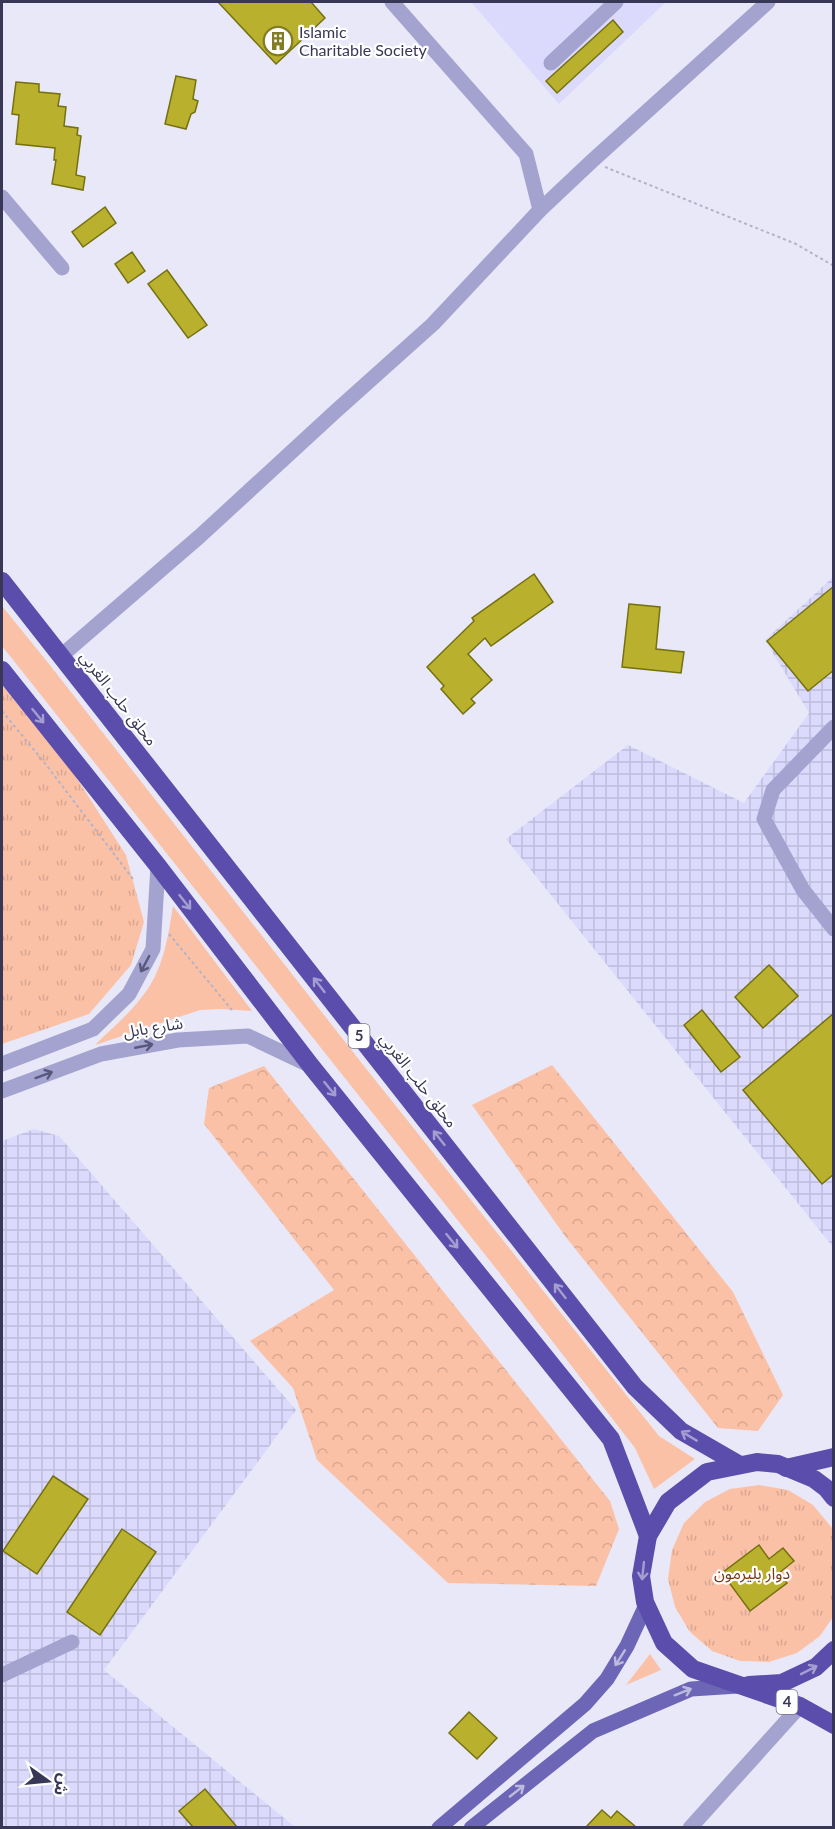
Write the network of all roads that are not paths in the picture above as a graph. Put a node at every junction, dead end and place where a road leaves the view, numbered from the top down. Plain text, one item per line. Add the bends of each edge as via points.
1 (392, 2) edge
2 (616, 2) edge
3 (768, 2) edge
4 (551, 63) dead end
5 (2, 197) edge
6 (540, 210) junction
7 (62, 268) dead end
8 (2, 581) edge
9 (61, 656) junction
10 (2, 670) edge
11 (834, 727) edge
12 (158, 866) junction
13 (834, 929) edge
14 (79, 1035) junction
15 (87, 1059) junction
16 (2, 1064) edge
17 (311, 1066) junction
18 (2, 1091) edge
19 (834, 1457) edge
20 (740, 1465) junction
21 (786, 1468) junction
22 (834, 1498) edge
23 (648, 1536) junction
24 (646, 1605) junction
25 (72, 1642) dead end
26 (834, 1650) edge
27 (2, 1675) edge
28 (738, 1686) junction
29 (800, 1706) junction
30 (834, 1725) edge
31 (439, 1827) edge
32 (471, 1827) edge
33 (690, 1827) edge

1 - 6 street via 526,154
2 - 4 street
3 - 6 street
5 - 7 street
6 - 9 street via 434,324
8 - 9 highway, محلق حلب الغربي / 5
20 -> 9 highway, محلق حلب الغربي / 5 via 681,1431 635,1387
10 -> 12 highway
11 - 13 street via 773,790 764,819 803,890
12 -> 14 street via 153,949 129,994 93,1029
12 -> 17 highway
14 - 15 street
14 - 16 street
15 -> 17 street, شارع بابل via 178,1040 248,1036
18 -> 15 street, شارع بابل
17 -> 23 highway via 611,1439
19 - 21 highway
20 - 21 highway via 758,1462
20 - 23 highway via 707,1472 668,1502
21 - 22 highway via 814,1479
23 -> 24 highway via 641,1576
24 - 28 highway via 664,1643 693,1669
24 -> 31 main road via 607,1679 585,1704
25 - 27 street
28 -> 26 highway via 782,1683 816,1667
28 - 29 highway, 4
32 -> 28 main road via 593,1731 691,1689
29 - 30 highway, 4
29 - 33 street

